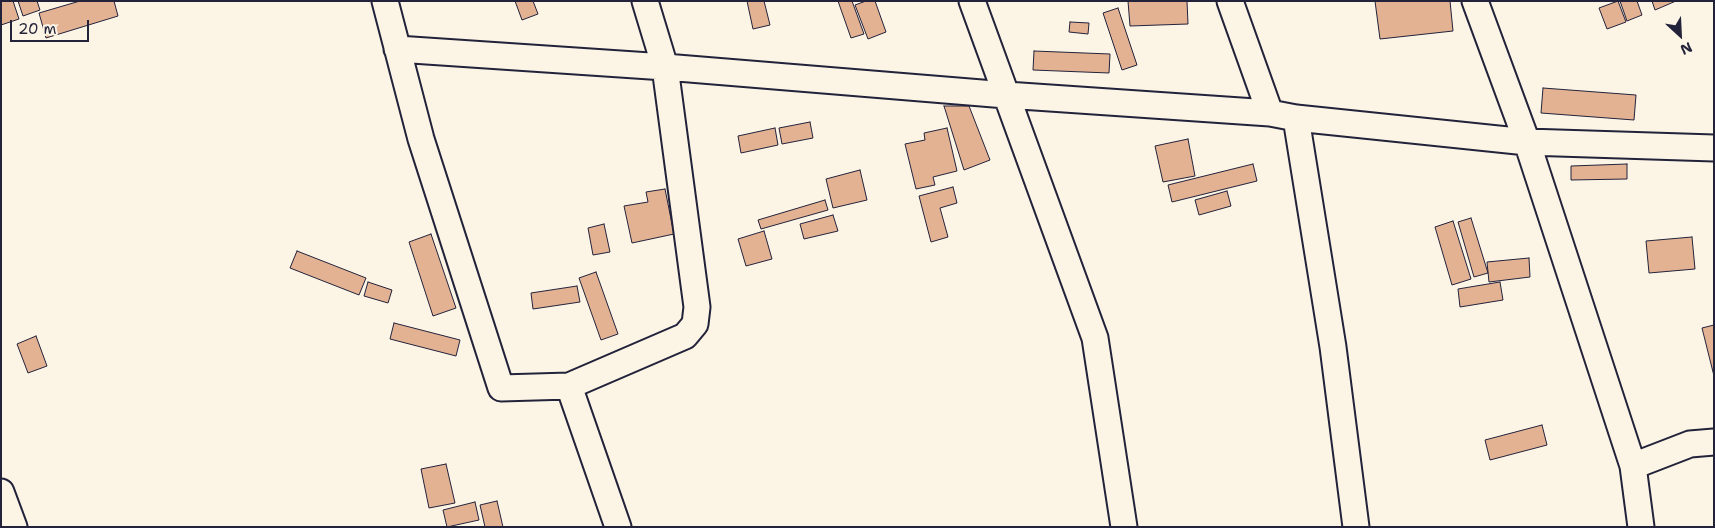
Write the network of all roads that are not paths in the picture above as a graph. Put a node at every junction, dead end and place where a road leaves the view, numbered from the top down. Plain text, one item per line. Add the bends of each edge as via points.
1 (385, 1) edge
2 (645, 1) edge
3 (972, 1) edge
4 (1230, 1) edge
5 (1475, 1) edge
6 (397, 49) junction
7 (665, 67) junction
8 (1006, 96) junction
9 (1270, 113) junction
10 (1296, 118) junction
11 (1527, 142) junction
12 (1714, 148) edge
13 (569, 386) junction
14 (1714, 442) edge
15 (1633, 466) junction
16 (1, 492) edge
17 (14, 527) edge
18 (618, 527) edge
19 (1124, 527) edge
20 (1356, 527) edge
21 (1641, 527) edge

1 - 6 street
2 - 7 street
3 - 8 street
4 - 9 street
5 - 11 street
6 - 7 street
6 - 13 street via 421,139 501,388
7 - 8 street
7 - 13 street via 697,307 695,324 685,336
8 - 9 street
8 - 19 street via 1095,338
9 - 10 street
10 - 11 street
10 - 20 street via 1333,347
11 - 12 street
11 - 15 street
13 - 18 street
14 - 15 street via 1690,444
15 - 21 street
16 - 17 street

